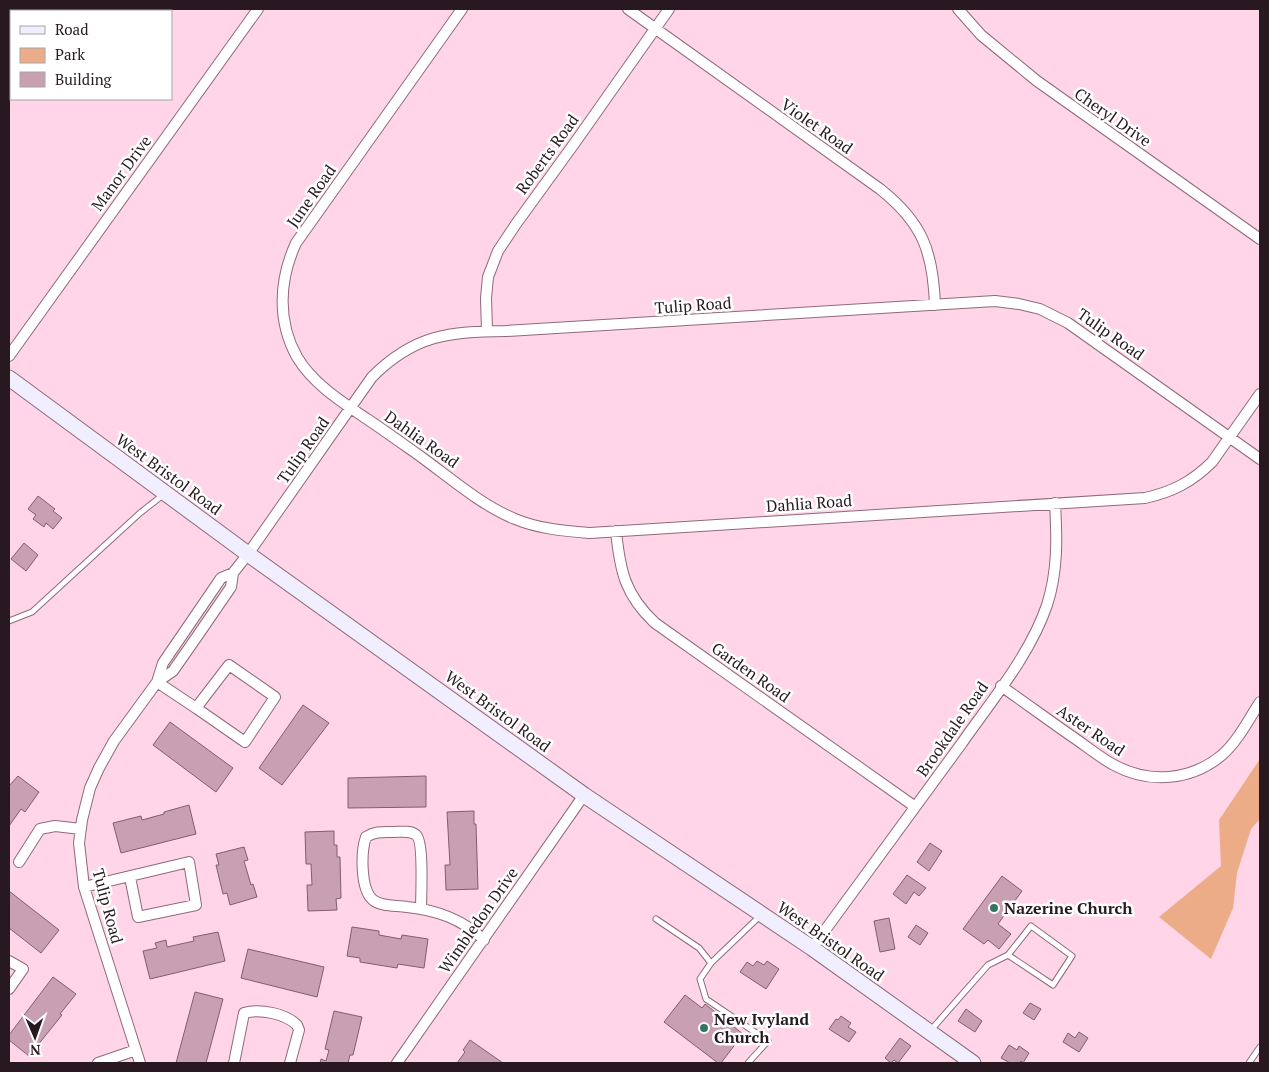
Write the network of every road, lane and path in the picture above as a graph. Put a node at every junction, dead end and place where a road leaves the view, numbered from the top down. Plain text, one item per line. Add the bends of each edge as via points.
1 (258, 9) edge
2 (462, 9) edge
3 (628, 9) edge
4 (669, 9) edge
5 (958, 9) edge
6 (655, 29) junction
7 (1260, 239) edge
8 (935, 305) junction
9 (487, 331) junction
10 (9, 356) edge
11 (9, 378) edge
12 (1260, 394) edge
13 (350, 407) junction
14 (1229, 437) junction
15 (1260, 459) edge
16 (165, 493) junction
17 (1056, 503) junction
18 (616, 531) junction
19 (248, 554) junction
20 (9, 621) edge
21 (158, 682) junction
22 (1001, 686) junction
23 (1260, 702) edge
24 (196, 708) junction
25 (584, 795) junction
26 (914, 806) junction
27 (81, 829) junction
28 (19, 862) dead end
29 (130, 877) junction
30 (84, 887) junction
31 (421, 909) junction
32 (762, 914) junction
33 (656, 919) dead end
34 (484, 940) junction
35 (812, 948) junction
36 (1008, 955) junction
37 (9, 961) edge
38 (711, 963) junction
39 (9, 989) edge
40 (929, 1032) junction
41 (1260, 1047) edge
42 (136, 1050) junction
43 (98, 1063) edge
44 (140, 1063) edge
45 (234, 1063) edge
46 (290, 1063) edge
47 (399, 1063) edge
48 (748, 1063) edge
49 (973, 1063) edge
50 (1249, 1063) edge

1 - 10 street, Manor Drive
2 - 13 street, June Road via 302,233 287,266 282,310 296,356 314,379
3 - 6 street, Violet Road
4 - 6 street, Roberts Road
5 - 7 street, Cheryl Drive via 981,35 1037,81
6 - 8 street, Violet Road via 880,189 907,213 929,254
6 - 9 street, Roberts Road via 498,251 488,277
8 - 9 street, Tulip Road
8 - 14 street, Tulip Road via 995,301 1040,309 1075,328
9 - 13 street, Tulip Road via 431,338 411,346 377,372
11 - 16 main road, West Bristol Road
12 - 14 street, Dahlia Road
13 - 18 street, Dahlia Road via 515,520 554,530
13 - 19 street, Tulip Road
14 - 15 street
14 - 17 street, Dahlia Road via 1203,471 1166,493 1145,498
16 - 19 main road, West Bristol Road
16 - 20 lane via 32,612
17 - 18 street, Dahlia Road
17 - 22 street, Brookdale Road via 1056,556 1047,603 1031,642
18 - 26 street, Garden Road via 618,557 628,591 648,617
19 - 21 street, Tulip Road via 233,573 230,587 173,671
19 - 25 main road, West Bristol Road
21 - 24 street
21 - 27 street, Tulip Road via 119,733 98,768 87,798
22 - 23 street, Aster Road via 1112,764 1134,774 1161,778 1195,771 1222,755
22 - 26 street, Brookdale Road
24 - 24 street via 229,665 275,697 244,742
25 - 32 main road, West Bristol Road
25 - 34 street, Wimbledon Drive
26 - 35 street, Brookdale Road
27 - 28 street via 54,826 40,829
27 - 30 street, Tulip Road
29 - 29 street via 189,862 196,905 138,917
29 - 30 street
30 - 42 street, Tulip Road
31 - 31 street via 373,900 364,881 366,836 373,832 416,834 421,849
31 - 34 street via 451,916
32 - 35 main road, West Bristol Road
32 - 38 lane
33 - 38 lane via 699,948
34 - 47 street, Wimbledon Drive
35 - 40 main road, West Bristol Road
36 - 36 lane via 1053,985 1072,956 1030,926
36 - 40 lane via 988,965
37 - 39 street via 23,969
38 - 48 lane via 700,979 706,999 768,1041
40 - 49 main road, West Bristol Road
41 - 50 lane
42 - 43 street
42 - 44 street, Tulip Road
45 - 46 street via 244,1013 257,1010 285,1017 298,1025

